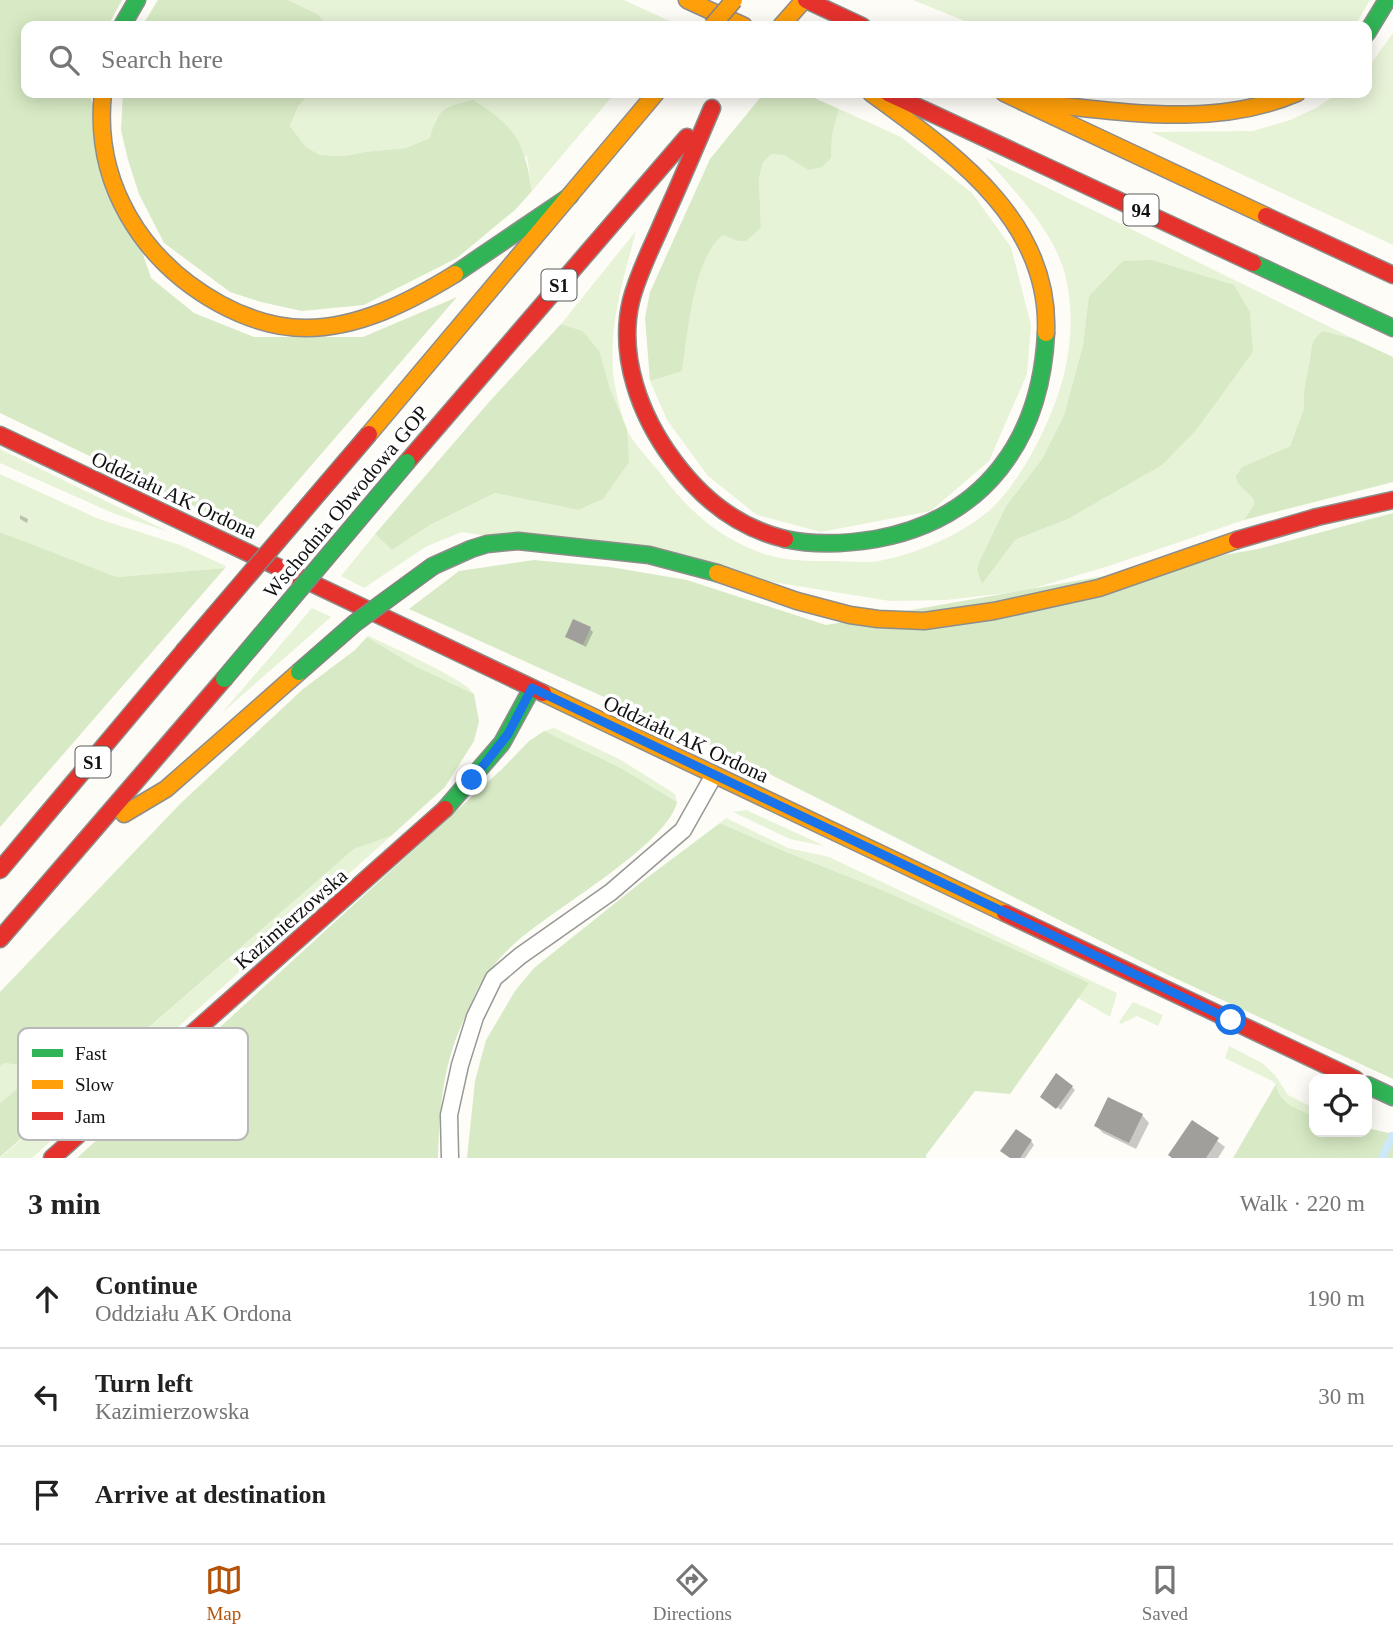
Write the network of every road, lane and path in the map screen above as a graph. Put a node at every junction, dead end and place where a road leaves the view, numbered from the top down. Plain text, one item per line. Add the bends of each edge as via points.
1 (137, 0) edge
2 (687, 0) edge
3 (734, 0) edge
4 (805, 0) edge
5 (1387, 0) edge
6 (125, 21) edge
7 (716, 21) edge
8 (733, 21) edge
9 (786, 21) edge
10 (851, 21) edge
11 (1372, 25) edge
12 (102, 98) edge
13 (652, 98) edge
14 (878, 98) edge
15 (899, 98) edge
16 (1016, 98) edge
17 (1287, 98) edge
18 (1025, 102) junction
19 (570, 196) junction
20 (1393, 275) edge
21 (1393, 328) edge
22 (0, 435) edge
23 (1393, 500) edge
24 (532, 688) junction
25 (714, 775) junction
26 (93, 834) junction
27 (0, 870) edge
28 (0, 939) edge
29 (199, 1028) edge
30 (1344, 1074) edge
31 (1372, 1087) edge
32 (1393, 1097) edge
33 (72, 1140) edge
34 (52, 1158) edge
35 (450, 1158) edge

1 - 6 main road
2 - 8 main road
3 - 7 main road, bridge
4 - 9 main road
4 - 10 main road
5 - 11 main road
12 - 19 main road via 104,145 130,219 152,253 190,286 220,304 277,326 344,324 388,309 452,278
13 - 19 main road, Wschodnia Obwodowa GOP / S1
14 - 26 main road, Wschodnia Obwodowa GOP / S1, bridge via 982,179 1008,213 1037,269 1047,344 1041,375 1030,414 1003,465 981,491 914,529 823,545 787,541 730,517 700,494 678,468 637,395 627,351 629,312 644,261 716,103
15 - 21 main road, 94
16 - 18 main road, 94
17 - 18 main road via 1220,116
18 - 20 main road, 94
19 - 27 main road, Wschodnia Obwodowa GOP / S1, bridge
22 - 24 main road, Oddziału AK Ordona
23 - 26 main road, bridge via 1290,524 1077,594 948,619 906,621 846,615 654,556 526,540 478,545 433,566 355,623 166,789
24 - 25 main road, Oddziału AK Ordona
24 - 29 main road, Kazimierzowska via 502,743 434,821
25 - 30 main road, Oddziału AK Ordona
25 - 35 lane via 682,830 611,892 494,978 475,1017 460,1065 449,1115
26 - 28 main road, Wschodnia Obwodowa GOP / S1
31 - 32 main road
33 - 34 main road, Kazimierzowska

